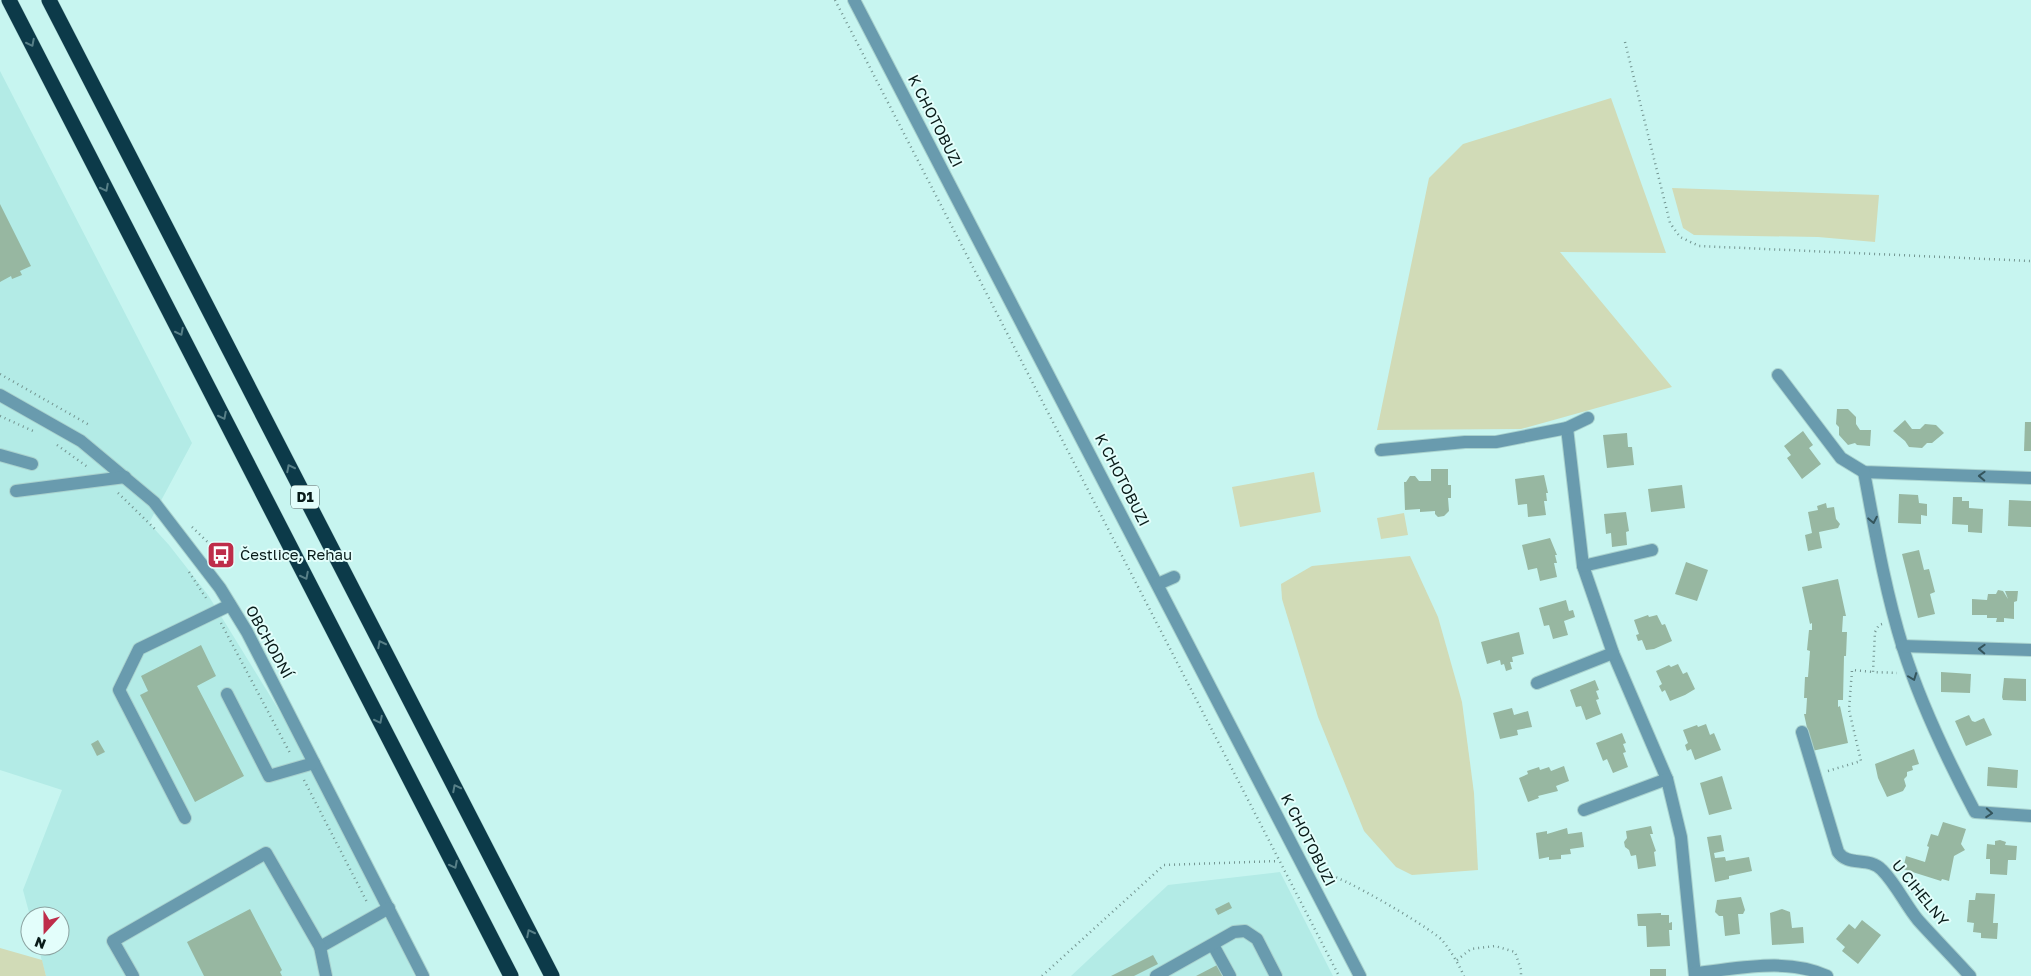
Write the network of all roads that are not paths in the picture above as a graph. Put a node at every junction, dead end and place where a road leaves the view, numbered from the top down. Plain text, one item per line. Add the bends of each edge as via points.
1 (8, 0) edge
2 (49, 0) edge
3 (854, 0) edge
4 (1778, 375) dead end
5 (0, 395) edge
6 (1588, 418) dead end
7 (1567, 428) junction
8 (1381, 450) dead end
9 (0, 455) edge
10 (32, 464) dead end
11 (1864, 472) junction
12 (125, 477) junction
13 (2031, 478) edge
14 (16, 491) dead end
15 (1652, 550) dead end
16 (1583, 566) junction
17 (1174, 576) dead end
18 (1158, 584) junction
19 (230, 605) junction
20 (1902, 646) junction
21 (2031, 650) edge
22 (1613, 653) junction
23 (1537, 683) dead end
24 (227, 694) dead end
25 (1802, 732) dead end
26 (314, 763) junction
27 (1667, 779) junction
28 (1584, 810) dead end
29 (2031, 816) edge
30 (185, 818) dead end
31 (389, 908) junction
32 (1213, 945) junction
33 (320, 946) junction
34 (1695, 975) edge
35 (133, 976) edge
36 (326, 976) edge
37 (423, 976) edge
38 (511, 976) edge
39 (552, 976) edge
40 (1156, 976) edge
41 (1230, 976) edge
42 (1276, 976) edge
43 (1360, 976) edge
44 (1827, 976) edge
45 (1970, 976) edge

1 -> 38 highway, D1
39 -> 2 highway, D1
3 - 18 street, K CHOTOBUZI
4 - 11 street via 1842,458
5 - 12 street, OBCHODNÍ via 81,441
6 - 7 street
7 - 8 street via 1496,442
7 - 16 street
9 - 10 street
13 -> 11 street
11 -> 20 street
12 - 14 street
12 - 19 street, OBCHODNÍ via 154,502
15 - 16 street
16 - 22 street
17 - 18 street
18 - 43 street, K CHOTOBUZI
19 - 26 street, OBCHODNÍ via 248,632
19 - 30 street via 139,649 119,690
21 -> 20 street
20 -> 29 street via 1938,742 1975,812
22 - 23 street
22 - 27 street
24 - 26 street via 269,776
25 - 45 street, U CIHELNY via 1841,857 1872,863 1882,869 1917,919
26 - 31 street, OBCHODNÍ
27 - 28 street
27 - 34 street via 1681,837
31 - 33 street
31 - 37 street, OBCHODNÍ
32 - 40 street
32 - 41 street
32 - 42 street via 1234,932 1245,931 1257,939
33 - 35 street via 266,854 113,941
33 - 36 street
34 - 44 street via 1781,965 1813,970

